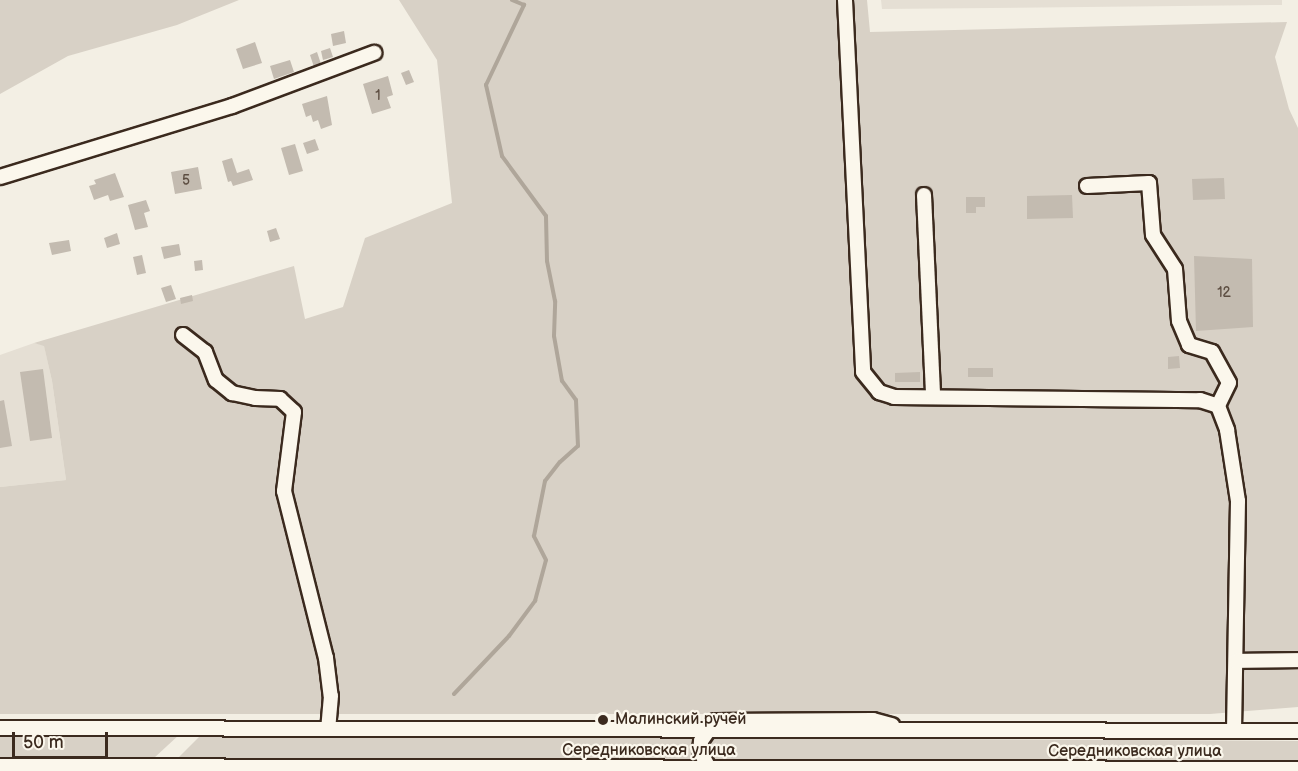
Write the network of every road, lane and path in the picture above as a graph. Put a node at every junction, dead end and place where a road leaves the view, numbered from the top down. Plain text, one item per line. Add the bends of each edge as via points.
1 (845, 0) edge
2 (374, 53) dead end
3 (0, 177) edge
4 (1087, 186) dead end
5 (924, 195) dead end
6 (183, 335) dead end
7 (933, 397) junction
8 (1218, 406) junction
9 (1298, 660) edge
10 (1236, 661) junction
11 (0, 728) edge
12 (328, 729) junction
13 (706, 729) junction
14 (1234, 730) junction
15 (1298, 731) edge
16 (0, 766) edge
17 (709, 768) junction
18 (159, 769) edge
19 (663, 769) edge
20 (1298, 769) edge

1 - 7 street via 863,372 879,392 894,397
2 - 3 street via 232,106
4 - 8 street via 1149,183 1153,235 1175,269 1179,321 1189,345 1212,352 1229,383
5 - 7 street
6 - 12 street via 205,352 216,380 232,393 280,399 294,412 284,491 326,658
7 - 8 street via 1200,400
8 - 10 street via 1227,430 1238,501
9 - 10 street
10 - 14 street
11 - 12 street, Середниковская улица
12 - 13 street, Середниковская улица
13 - 14 street, Середниковская улица
13 - 17 street via 700,751
14 - 15 street, Середниковская улица
16 - 18 street, Середниковская улица
17 - 19 street, Середниковская улица
17 - 20 street, Середниковская улица
18 - 19 street, Середниковская улица

